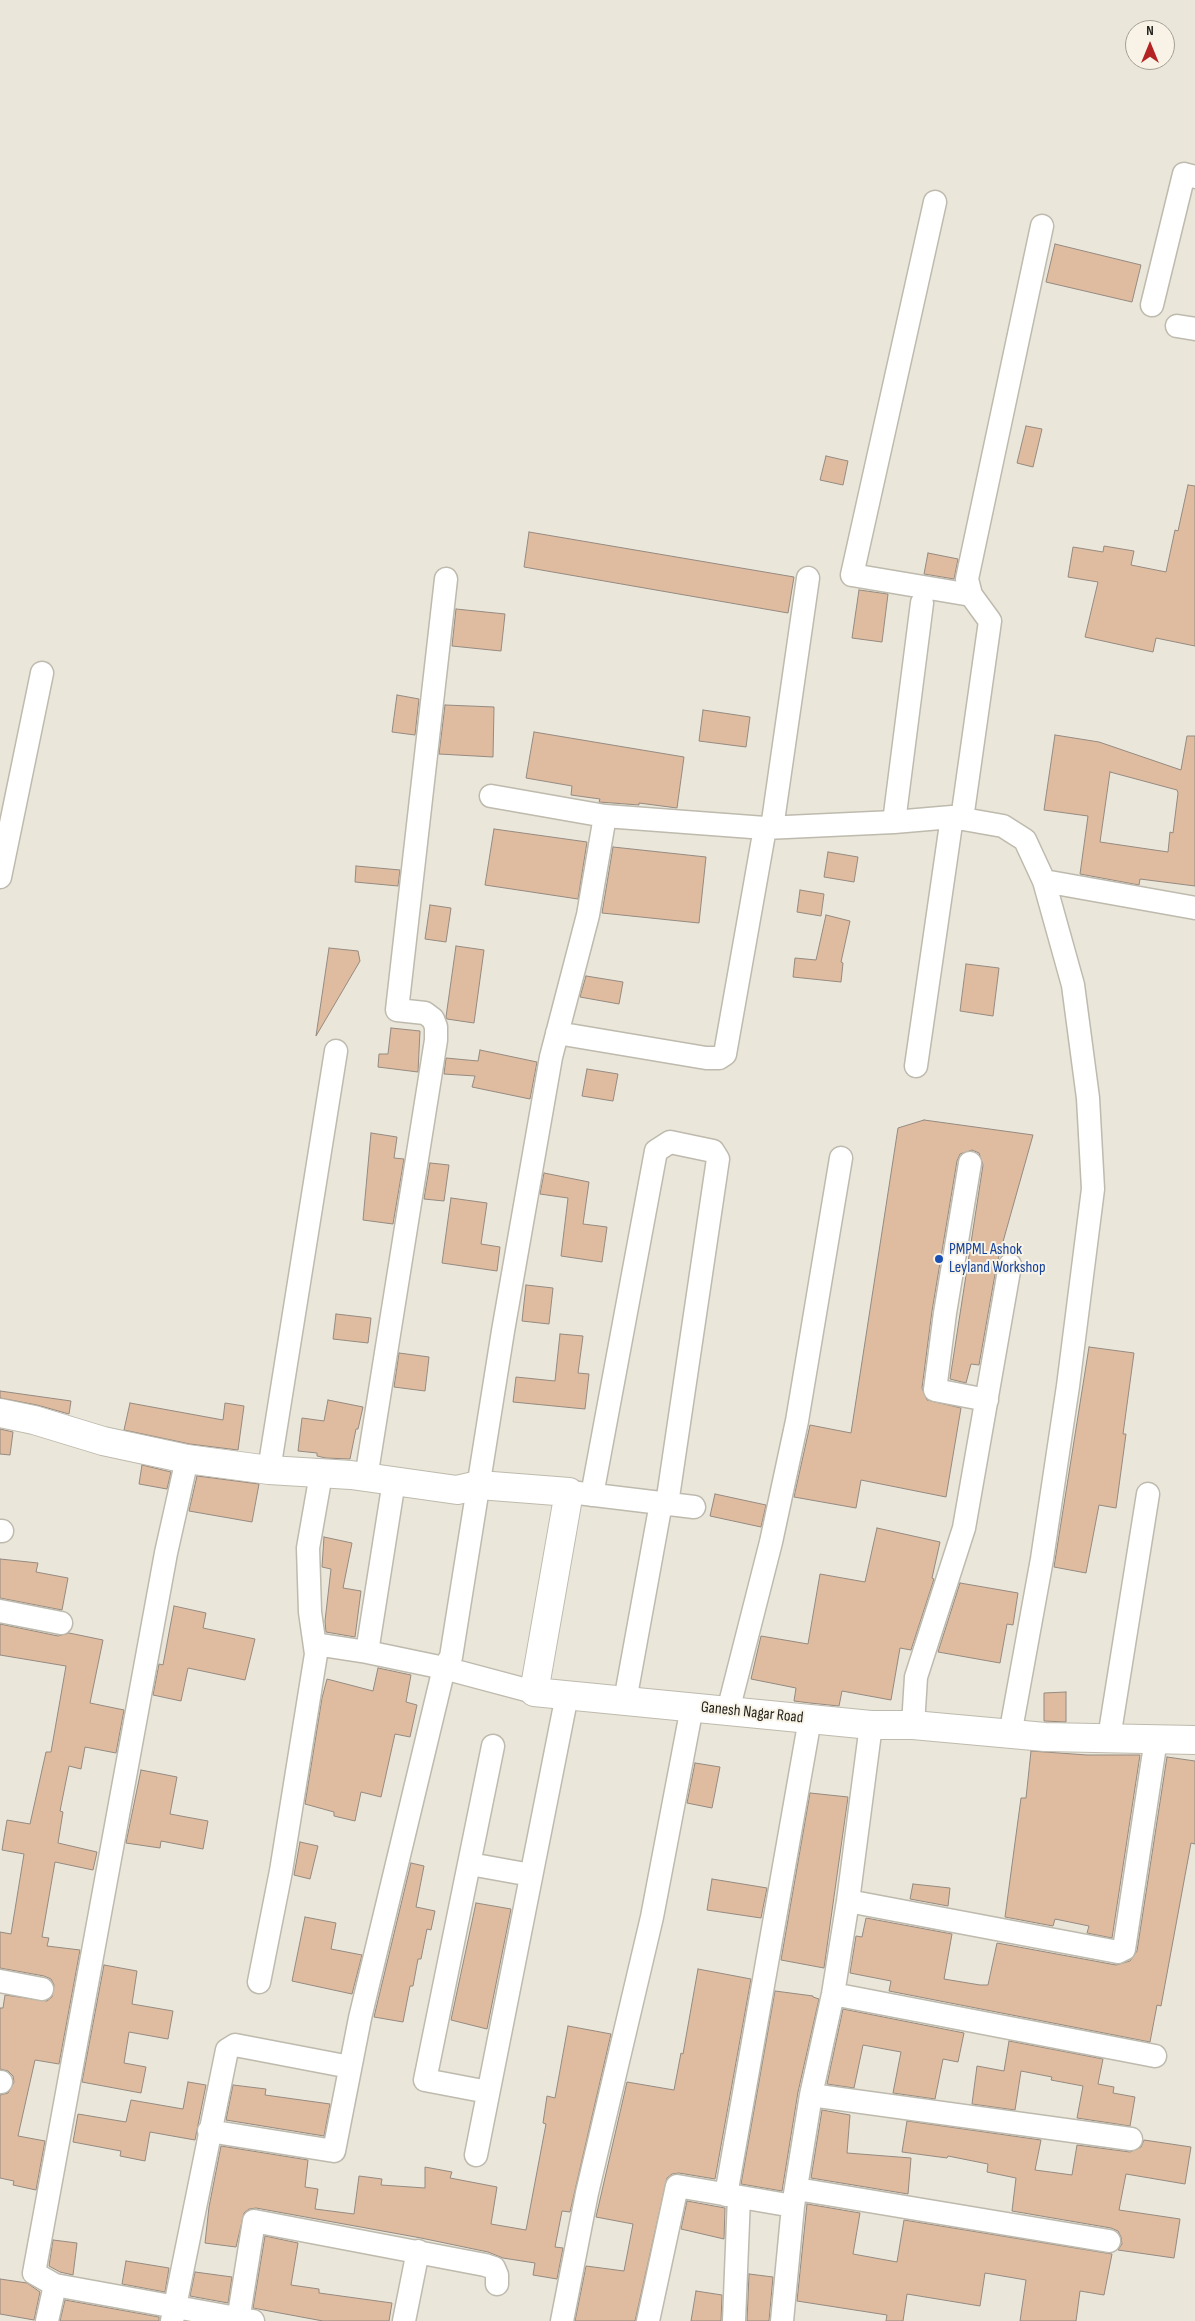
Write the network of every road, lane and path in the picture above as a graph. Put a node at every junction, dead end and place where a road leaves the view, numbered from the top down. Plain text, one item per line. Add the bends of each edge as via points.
1 (1195, 177) edge
2 (935, 202) dead end
3 (1042, 226) dead end
4 (1152, 305) dead end
5 (808, 578) dead end
6 (446, 579) dead end
7 (971, 595) junction
8 (922, 603) dead end
9 (42, 673) dead end
10 (490, 796) dead end
11 (605, 816) junction
12 (957, 818) junction
13 (894, 822) junction
14 (768, 828) junction
15 (0, 877) edge
16 (1044, 881) junction
17 (1195, 908) edge
18 (557, 1033) junction
19 (336, 1051) dead end
20 (916, 1066) dead end
21 (841, 1158) dead end
22 (970, 1164) dead end
23 (1010, 1265) dead end
24 (987, 1400) junction
25 (0, 1413) edge
26 (187, 1459) junction
27 (269, 1470) junction
28 (321, 1474) junction
29 (366, 1478) junction
30 (394, 1481) junction
31 (479, 1485) junction
32 (581, 1494) junction
33 (1148, 1494) dead end
34 (664, 1504) junction
35 (694, 1507) dead end
36 (0, 1611) edge
37 (61, 1623) dead end
38 (315, 1644) junction
39 (367, 1652) junction
40 (444, 1668) junction
41 (534, 1692) junction
42 (567, 1695) junction
43 (624, 1700) junction
44 (692, 1707) junction
45 (728, 1711) junction
46 (810, 1719) junction
47 (870, 1725) junction
48 (913, 1725) junction
49 (1010, 1735) junction
50 (1109, 1738) junction
51 (1156, 1739) junction
52 (1195, 1740) edge
53 (493, 1746) dead end
54 (470, 1864) junction
55 (531, 1875) junction
56 (848, 1901) junction
57 (0, 1981) edge
58 (258, 1982) dead end
59 (42, 1989) dead end
60 (833, 1994) junction
61 (1154, 2056) dead end
62 (350, 2067) junction
63 (488, 2092) junction
64 (811, 2095) junction
65 (209, 2131) junction
66 (1131, 2139) dead end
67 (476, 2155) dead end
68 (733, 2196) junction
69 (795, 2198) junction
70 (1109, 2241) dead end
71 (418, 2251) junction
72 (497, 2284) dead end
73 (55, 2285) junction
74 (173, 2314) edge
75 (243, 2320) edge
76 (47, 2321) edge
77 (404, 2321) edge
78 (562, 2321) edge
79 (648, 2321) edge
80 (734, 2321) edge
81 (782, 2321) edge

1 - 4 street via 1184,174
2 - 7 street via 852,575
3 - 7 street via 967,579
5 - 14 street
6 - 29 street via 397,1010 425,1014 433,1019 436,1040
7 - 12 street via 990,621
8 - 13 street
9 - 15 street
10 - 11 street
11 - 14 street
11 - 18 street via 588,915
12 - 13 street
12 - 16 street via 1003,826 1025,840
12 - 20 street
13 - 14 street
14 - 18 street via 725,1054 719,1058 706,1058
16 - 17 street
16 - 49 street via 1072,985 1088,1098 1093,1189 1066,1405
18 - 31 street
19 - 27 street
21 - 45 street via 798,1421
22 - 24 street via 935,1390
23 - 24 street
24 - 48 street via 964,1528 916,1677
25 - 26 street
26 - 27 street
26 - 73 street via 166,1553 34,2273
27 - 28 street
28 - 29 street
28 - 38 street via 308,1548 310,1612
29 - 30 street
30 - 31 street via 457,1490
30 - 39 street
31 - 32 street
31 - 40 street via 451,1657
32 - 34 street
32 - 34 street via 656,1151 670,1142 713,1151 718,1159
32 - 41 street
33 - 50 street
34 - 35 street
34 - 43 street
36 - 37 street
38 - 39 street, Ganesh Nagar Road
38 - 58 street via 281,1871
39 - 40 street, Ganesh Nagar Road
40 - 41 street, Ganesh Nagar Road
40 - 62 street
41 - 42 street, Ganesh Nagar Road
42 - 43 street, Ganesh Nagar Road
42 - 55 street
43 - 44 street, Ganesh Nagar Road
44 - 45 street, Ganesh Nagar Road
44 - 78 street via 652,1917 586,2193
45 - 46 street, Ganesh Nagar Road
46 - 47 street, Ganesh Nagar Road
46 - 68 street
47 - 48 street, Ganesh Nagar Road
47 - 56 street
48 - 49 street, Ganesh Nagar Road
49 - 50 street, Ganesh Nagar Road
50 - 51 street, Ganesh Nagar Road
51 - 52 street, Ganesh Nagar Road
51 - 56 street via 1124,1949 1118,1952
53 - 54 street
54 - 55 street
54 - 63 street via 425,2080
55 - 63 street
56 - 60 street
57 - 59 street
60 - 61 street
60 - 64 street
62 - 65 street via 230,2046 223,2062
62 - 65 street via 334,2151
63 - 67 street
64 - 66 street
64 - 69 street
65 - 74 street
68 - 69 street
68 - 79 street via 677,2186
68 - 80 street
69 - 70 street
69 - 81 street
71 - 72 street via 494,2268
71 - 75 street via 254,2222
71 - 77 street
73 - 74 street
73 - 76 street
74 - 75 street

